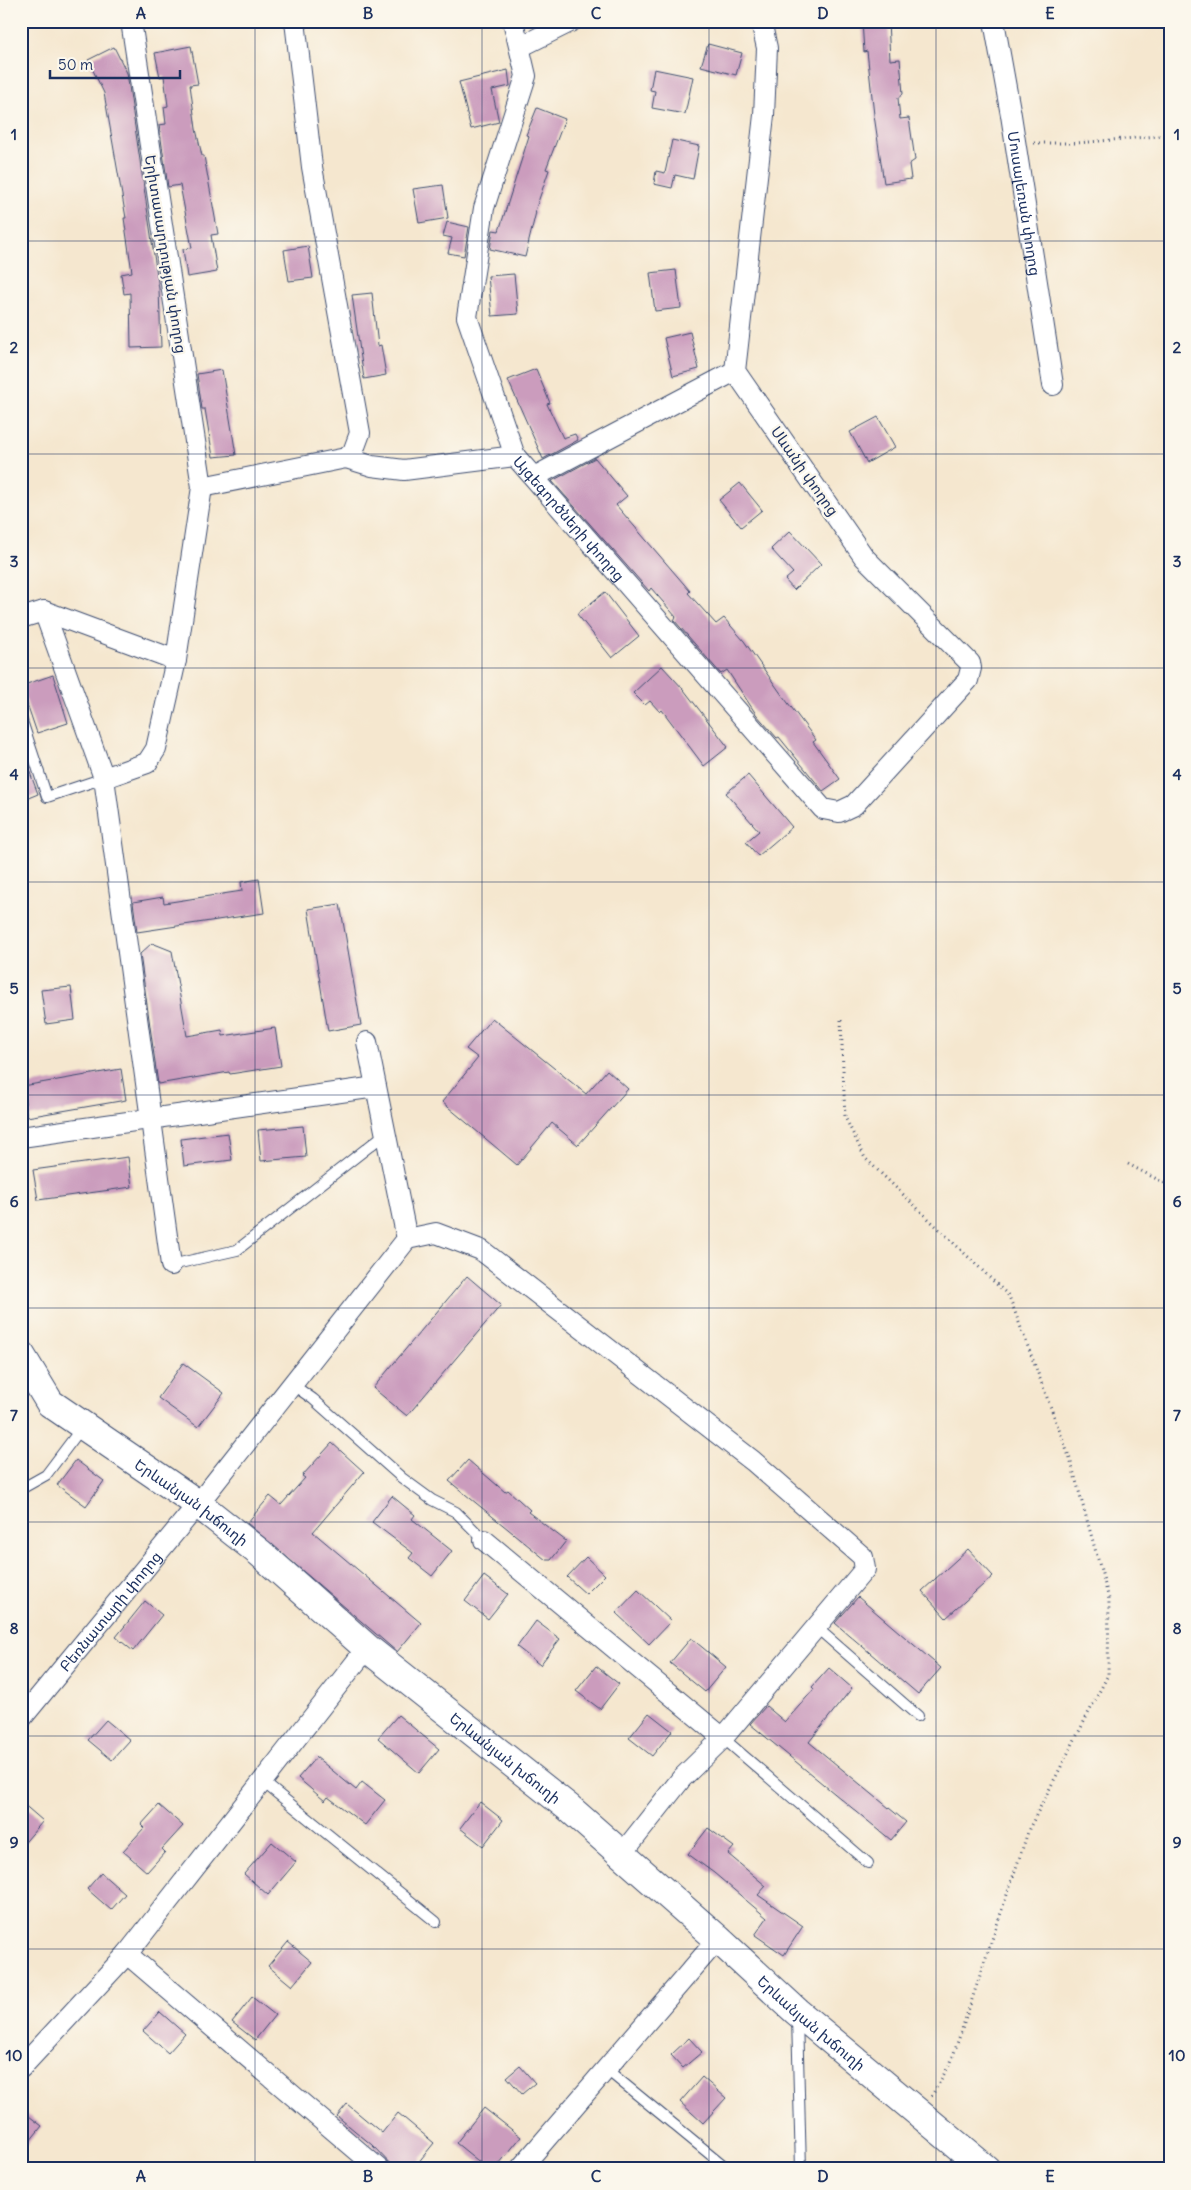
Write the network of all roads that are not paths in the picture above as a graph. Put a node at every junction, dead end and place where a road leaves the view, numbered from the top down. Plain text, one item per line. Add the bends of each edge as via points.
1 (131, 21) edge
2 (295, 21) edge
3 (513, 21) edge
4 (572, 21) edge
5 (760, 21) edge
6 (994, 21) edge
7 (520, 47) junction
8 (735, 371) junction
9 (1053, 385) dead end
10 (515, 456) junction
11 (346, 458) junction
12 (534, 478) junction
13 (202, 487) junction
14 (44, 611) junction
15 (21, 618) edge
16 (176, 660) junction
17 (21, 718) edge
18 (104, 778) junction
19 (823, 810) joint
20 (367, 1042) dead end
21 (376, 1087) junction
22 (152, 1119) junction
23 (385, 1134) junction
24 (21, 1137) edge
25 (407, 1239) junction
26 (171, 1265) joint
27 (21, 1355) edge
28 (293, 1385) junction
29 (83, 1426) junction
30 (21, 1489) edge
31 (198, 1504) junction
32 (484, 1540) joint
33 (816, 1627) junction
34 (367, 1648) junction
35 (918, 1716) dead end
36 (21, 1718) edge
37 (723, 1738) junction
38 (262, 1781) junction
39 (622, 1854) junction
40 (868, 1863) dead end
41 (436, 1922) dead end
42 (718, 1939) junction
43 (127, 1954) junction
44 (796, 2011) junction
45 (21, 2068) edge
46 (606, 2069) junction
47 (379, 2169) edge
48 (520, 2169) edge
49 (728, 2169) edge
50 (801, 2169) edge
51 (986, 2169) edge

1 - 13 street, Երիտասարդության փողոց
2 - 11 street via 312,166 360,433 353,452
3 - 7 street, Այգեգործների փողոց
4 - 7 street
5 - 8 street via 767,48 764,115
6 - 9 street, Մուսալեռան փողոց
7 - 10 street, Այգեգործների փողոց via 526,76 484,208 467,317
8 - 12 street
8 - 19 street, Սևանի փողոց via 864,556 970,663 968,680 854,805 839,812
10 - 11 street via 404,470 372,466
10 - 12 street, Այգեգործների փողոց
11 - 13 street
12 - 19 street, Այգեգործների փողոց
13 - 16 street, Երիտասարդության փողոց
14 - 15 street
14 - 16 street
14 - 18 street
16 - 18 street, Երիտասարդության փողոց via 156,749 147,763
17 - 18 lane via 47,797
18 - 22 street
20 - 21 street
21 - 22 street
21 - 23 street
22 - 24 street
22 - 26 street
23 - 25 street
23 - 26 lane via 237,1250
25 - 28 street, Բեռնատարի փողոց
25 - 33 street via 436,1233 481,1250 753,1460 856,1549 863,1556 865,1569
27 - 29 main road, Երևանյան խճուղի via 50,1403
28 - 31 street, Բեռնատարի փողոց
28 - 32 lane via 314,1399 402,1478 432,1500 456,1512
29 - 30 lane via 46,1475
29 - 31 main road, Երևանյան խճուղի
31 - 34 main road, Երևանյան խճուղի via 260,1553
31 - 36 street, Բեռնատարի փողոց
32 - 37 street
33 - 35 lane
33 - 37 street
34 - 38 street
34 - 39 main road, Երևանյան խճուղի
37 - 39 street via 682,1778
37 - 40 lane
38 - 41 lane
38 - 43 street
39 - 42 main road, Երևանյան խճուղի
42 - 44 main road, Երևանյան խճուղի
42 - 46 street
43 - 45 street
43 - 47 street
44 - 50 lane
44 - 51 main road, Երևանյան խճուղի
46 - 48 street
46 - 49 lane

